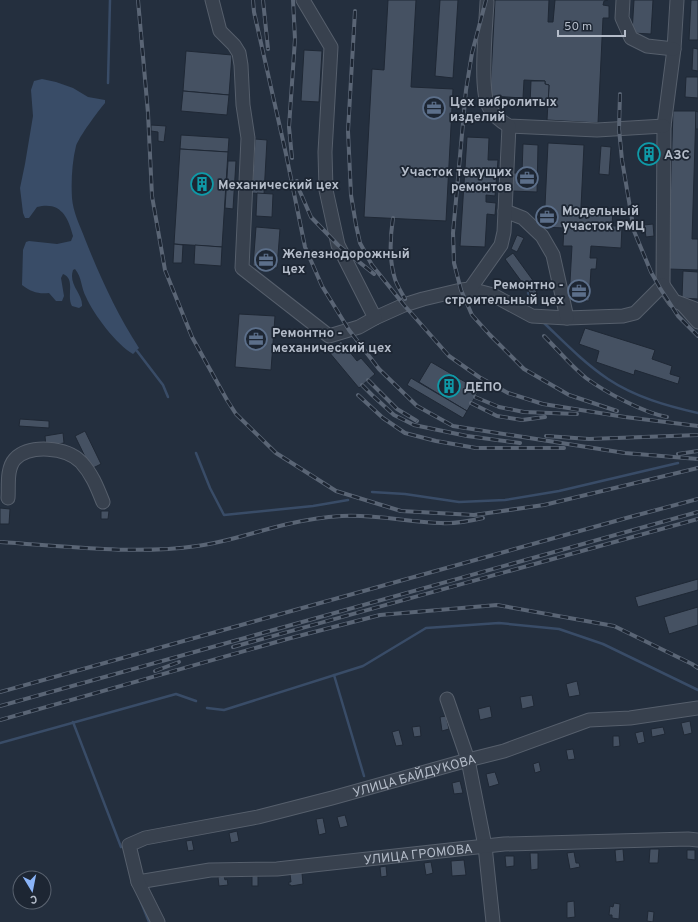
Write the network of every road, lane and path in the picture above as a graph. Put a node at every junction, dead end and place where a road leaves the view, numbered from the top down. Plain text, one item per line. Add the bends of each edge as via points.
1 (212, 0) edge
2 (303, 0) edge
3 (623, 0) edge
4 (677, 0) edge
5 (487, 2) dead end
6 (674, 49) junction
7 (509, 126) junction
8 (664, 126) junction
9 (505, 211) junction
10 (663, 285) junction
11 (470, 289) junction
12 (682, 304) junction
13 (698, 310) edge
14 (375, 318) junction
15 (568, 318) junction
16 (698, 322) edge
17 (8, 498) dead end
18 (103, 502) dead end
19 (447, 699) dead end
20 (698, 708) edge
21 (468, 760) junction
22 (698, 840) edge
23 (485, 846) junction
24 (138, 882) junction
25 (158, 922) edge
26 (493, 922) edge

1 - 14 street via 220,31 234,45 241,64 248,138 242,268 329,336
2 - 14 street via 331,47 325,152 326,190 338,245
3 - 6 street via 622,18 631,38 647,46
4 - 6 street
5 - 7 street via 484,90 488,106 496,118
6 - 8 street
7 - 8 street via 597,130
7 - 9 street
8 - 10 street
9 - 11 street via 501,245
9 - 15 street via 523,218 542,236 553,255
10 - 12 street via 674,301
10 - 15 street via 635,313 623,316
11 - 14 street via 404,305
11 - 15 street via 493,295 532,316
12 - 13 street
12 - 16 street
17 - 18 street via 10,468 15,460 34,450 51,449 66,452 80,461 93,478
19 - 21 street
20 - 21 street, УЛИЦА БАЙДУКОВА via 630,718 589,720 504,751
21 - 23 street
21 - 24 street, УЛИЦА БАЙДУКОВА via 266,815 145,838 129,845
22 - 23 street, УЛИЦА ГРОМОВА
23 - 24 street, УЛИЦА ГРОМОВА via 277,870 210,870
23 - 26 street
24 - 25 street

